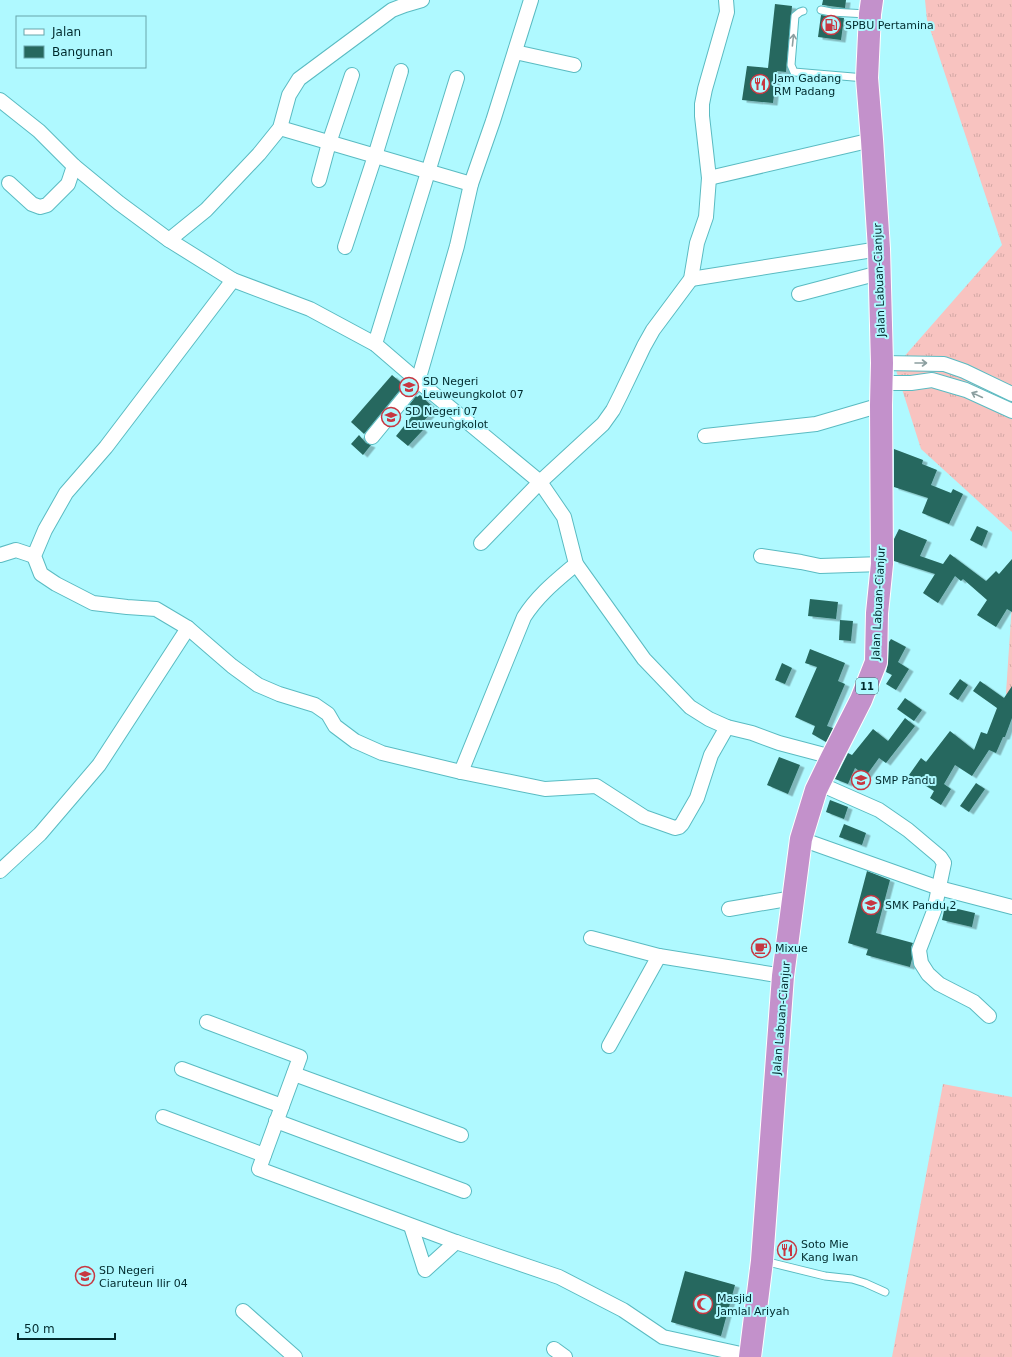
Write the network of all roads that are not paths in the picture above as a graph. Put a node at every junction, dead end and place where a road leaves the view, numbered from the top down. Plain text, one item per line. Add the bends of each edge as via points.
1 (422, 0) edge
2 (532, 0) edge
3 (726, 0) edge
4 (871, 7) edge
5 (821, 10) dead end
6 (803, 11) dead end
7 (514, 52) junction
8 (574, 66) dead end
9 (401, 71) dead end
10 (352, 75) dead end
11 (457, 78) dead end
12 (867, 78) junction
13 (0, 100) edge
14 (280, 128) junction
15 (872, 140) junction
16 (329, 143) junction
17 (375, 156) junction
18 (74, 166) junction
19 (428, 172) junction
20 (709, 178) junction
21 (319, 180) dead end
22 (9, 183) dead end
23 (471, 184) junction
24 (169, 240) junction
25 (345, 247) dead end
26 (879, 249) junction
27 (879, 273) junction
28 (232, 280) junction
29 (691, 280) junction
30 (799, 294) dead end
31 (376, 344) junction
32 (882, 373) junction
33 (418, 381) junction
34 (1012, 394) edge
35 (881, 405) junction
36 (1012, 411) edge
37 (705, 436) dead end
38 (372, 437) dead end
39 (540, 482) junction
40 (481, 543) dead end
41 (0, 555) edge
42 (34, 556) junction
43 (761, 556) dead end
44 (576, 564) junction
45 (882, 564) junction
46 (188, 628) junction
47 (727, 727) junction
48 (832, 757) junction
49 (461, 772) junction
50 (820, 784) junction
51 (801, 839) junction
52 (0, 871) edge
53 (939, 888) junction
54 (1012, 895) edge
55 (793, 898) junction
56 (998, 904) junction
57 (1012, 907) edge
58 (729, 909) dead end
59 (591, 938) dead end
60 (659, 956) junction
61 (783, 976) junction
62 (989, 1016) dead end
63 (207, 1022) dead end
64 (609, 1046) dead end
65 (182, 1069) dead end
66 (294, 1074) junction
67 (282, 1106) junction
68 (163, 1117) dead end
69 (276, 1121) junction
70 (460, 1136) dead end
71 (264, 1154) junction
72 (464, 1191) dead end
73 (411, 1226) junction
74 (456, 1242) junction
75 (762, 1260) junction
76 (885, 1292) dead end
77 (243, 1311) dead end
78 (295, 1357) edge
79 (751, 1357) edge

1 - 14 street via 392,10 299,79 289,95
2 - 7 street
3 - 20 street via 727,12 702,104
4 - 5 lane via 831,12
4 - 12 highway, Jalan Labuan-Cianjur / 11
12 -> 6 lane via 794,72 791,65 795,16
7 - 8 street
7 - 23 street
9 - 17 street
10 - 16 street
11 - 19 street
12 - 15 highway, Jalan Labuan-Cianjur / 11
13 - 18 street via 40,131
14 - 16 street
14 - 24 street via 206,210
15 - 20 street
15 - 26 highway, Jalan Labuan-Cianjur / 11
16 - 17 street
16 - 21 street
17 - 19 street
17 - 25 street
18 - 22 street via 68,184 47,205 40,207 32,204
18 - 24 street
19 - 23 street
19 - 31 street
20 - 29 street via 706,217 697,243
23 - 33 street via 457,246
24 - 28 street
26 - 27 highway, Jalan Labuan-Cianjur / 11
26 - 29 street
27 - 30 street
27 - 32 highway, Jalan Labuan-Cianjur / 11
28 - 31 street via 310,309
28 - 42 street via 106,447 66,493
29 - 39 street via 653,330 619,400 603,424
31 - 33 street
32 -> 34 street via 944,364
32 - 35 highway, Jalan Labuan-Cianjur / 11
36 -> 32 street via 966,390 932,380 911,382
33 - 38 street
33 - 39 street
35 - 37 street via 816,424
35 - 45 highway, Jalan Labuan-Cianjur / 11
39 - 40 street
39 - 44 street via 564,517
41 - 42 street via 16,550
42 - 46 street via 41,574 93,603 156,608
43 - 45 street via 820,566
44 - 47 street via 644,658 690,707
44 - 49 street via 547,589 524,617
45 - 48 highway, Jalan Labuan-Cianjur / 11 via 876,662 861,700
46 - 49 street via 258,685 315,705 328,714 335,726 355,741 382,753
46 - 52 street via 99,765 40,834
47 - 48 street
47 - 49 street via 712,755 697,798 682,824 675,828 644,817 596,786 545,789
48 - 50 highway, Jalan Labuan-Cianjur / 11
50 - 51 highway, Jalan Labuan-Cianjur / 11
50 - 53 street via 879,810 940,857 944,863
51 - 53 street
51 - 55 highway, Jalan Labuan-Cianjur / 11
53 - 56 street
53 - 62 street via 934,911 919,950 921,963 939,984 974,1002
54 - 56 street
55 - 58 street
55 - 61 highway, Jalan Labuan-Cianjur / 11
56 - 57 street
59 - 60 street
60 - 61 street
60 - 64 street
61 - 75 highway, Jalan Labuan-Cianjur / 11
63 - 66 street via 300,1057
65 - 67 street
66 - 67 street
66 - 70 street
67 - 69 street
68 - 71 street
69 - 71 street
69 - 72 street
71 - 73 street via 258,1169
73 - 74 street
73 - 74 street via 425,1270
74 - 79 street via 558,1277 623,1310 663,1337
75 - 76 lane via 825,1276 852,1279
75 - 79 highway, Jalan Labuan-Cianjur / 11
77 - 78 street

